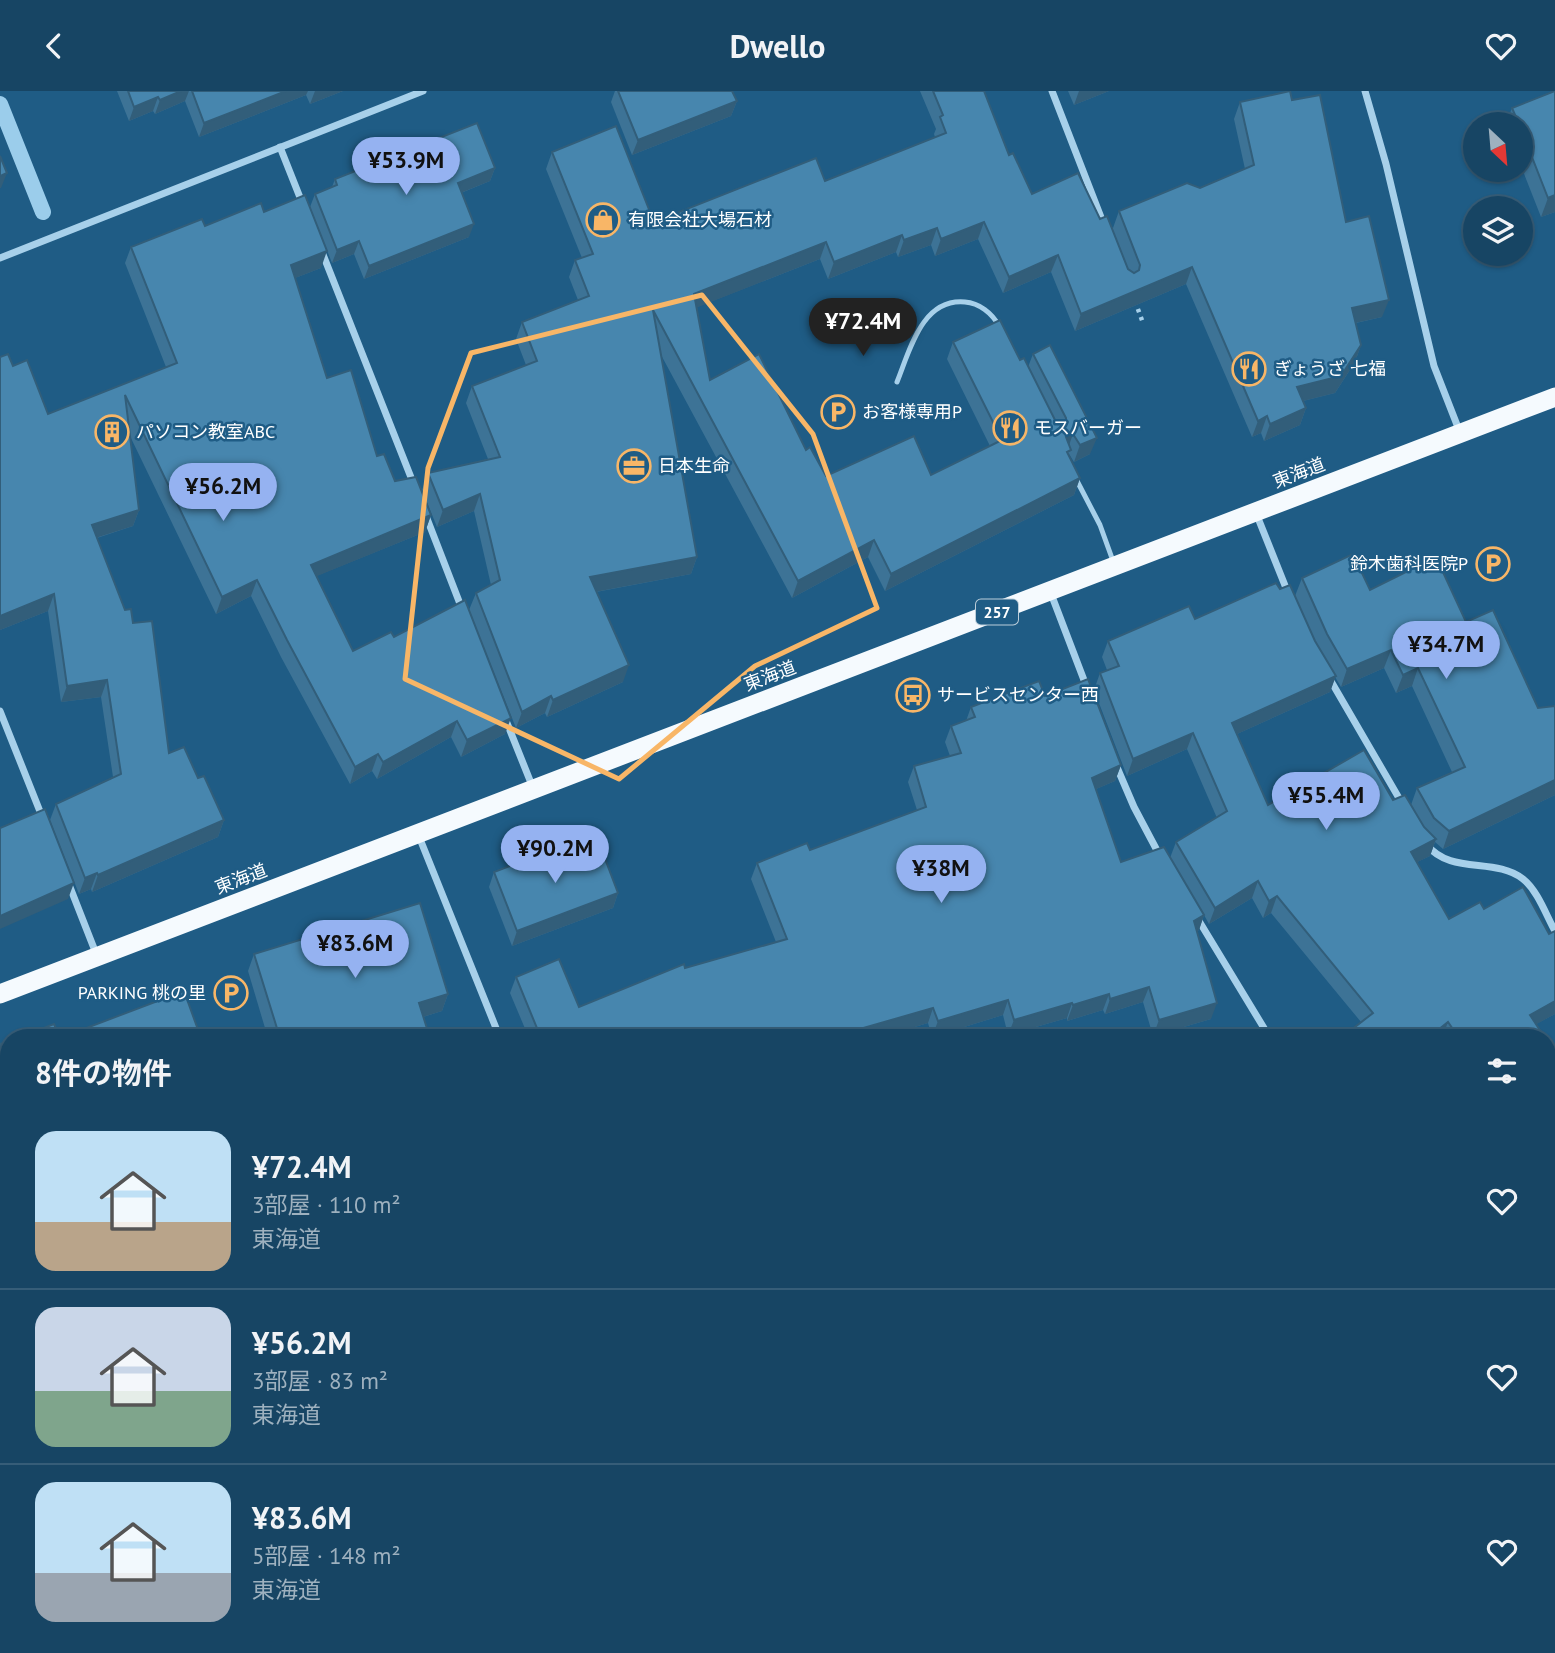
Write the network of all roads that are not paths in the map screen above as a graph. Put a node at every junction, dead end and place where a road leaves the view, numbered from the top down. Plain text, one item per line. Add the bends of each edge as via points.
1 (423, 91) edge
2 (1052, 91) edge
3 (1365, 91) edge
4 (281, 147) junction
5 (306, 211) edge
6 (1107, 233) edge
7 (321, 249) edge
8 (0, 258) edge
9 (1002, 332) edge
10 (897, 382) dead end
11 (1555, 397) edge
12 (1460, 433) junction
13 (1070, 467) edge
14 (416, 492) edge
15 (421, 505) edge
16 (1256, 512) junction
17 (1115, 567) junction
18 (1050, 591) junction
19 (1290, 599) edge
20 (467, 620) edge
21 (1322, 667) edge
22 (1091, 698) edge
23 (502, 709) edge
24 (0, 711) edge
25 (1115, 761) edge
26 (534, 790) junction
27 (1409, 817) edge
28 (46, 825) edge
29 (418, 833) junction
30 (1423, 840) edge
31 (1168, 871) edge
32 (66, 876) edge
33 (1190, 906) edge
34 (1555, 931) edge
35 (97, 956) junction
36 (0, 994) edge
37 (496, 1029) edge
38 (1262, 1029) edge

1 - 4 street
2 - 6 street
3 - 12 street via 1434,366
4 - 5 street
4 - 8 street
7 - 14 street
9 - 10 lane via 985,309 971,302 941,305 919,329
11 - 12 highway, 東海道 / 257
12 - 16 highway, 東海道 / 257
13 - 17 lane via 1100,525
15 - 20 street
16 - 17 highway, 東海道 / 257
16 - 19 street
17 - 18 highway, 東海道 / 257
18 - 22 street
18 - 26 highway, 東海道 / 257
21 - 27 street
23 - 26 street
24 - 28 street
25 - 31 street
26 - 29 highway, 東海道 / 257
29 - 35 highway, 東海道 / 257
29 - 37 street
30 - 34 street via 1446,860 1512,872 1525,881
32 - 35 street
33 - 38 street
35 - 36 highway, 東海道 / 257

